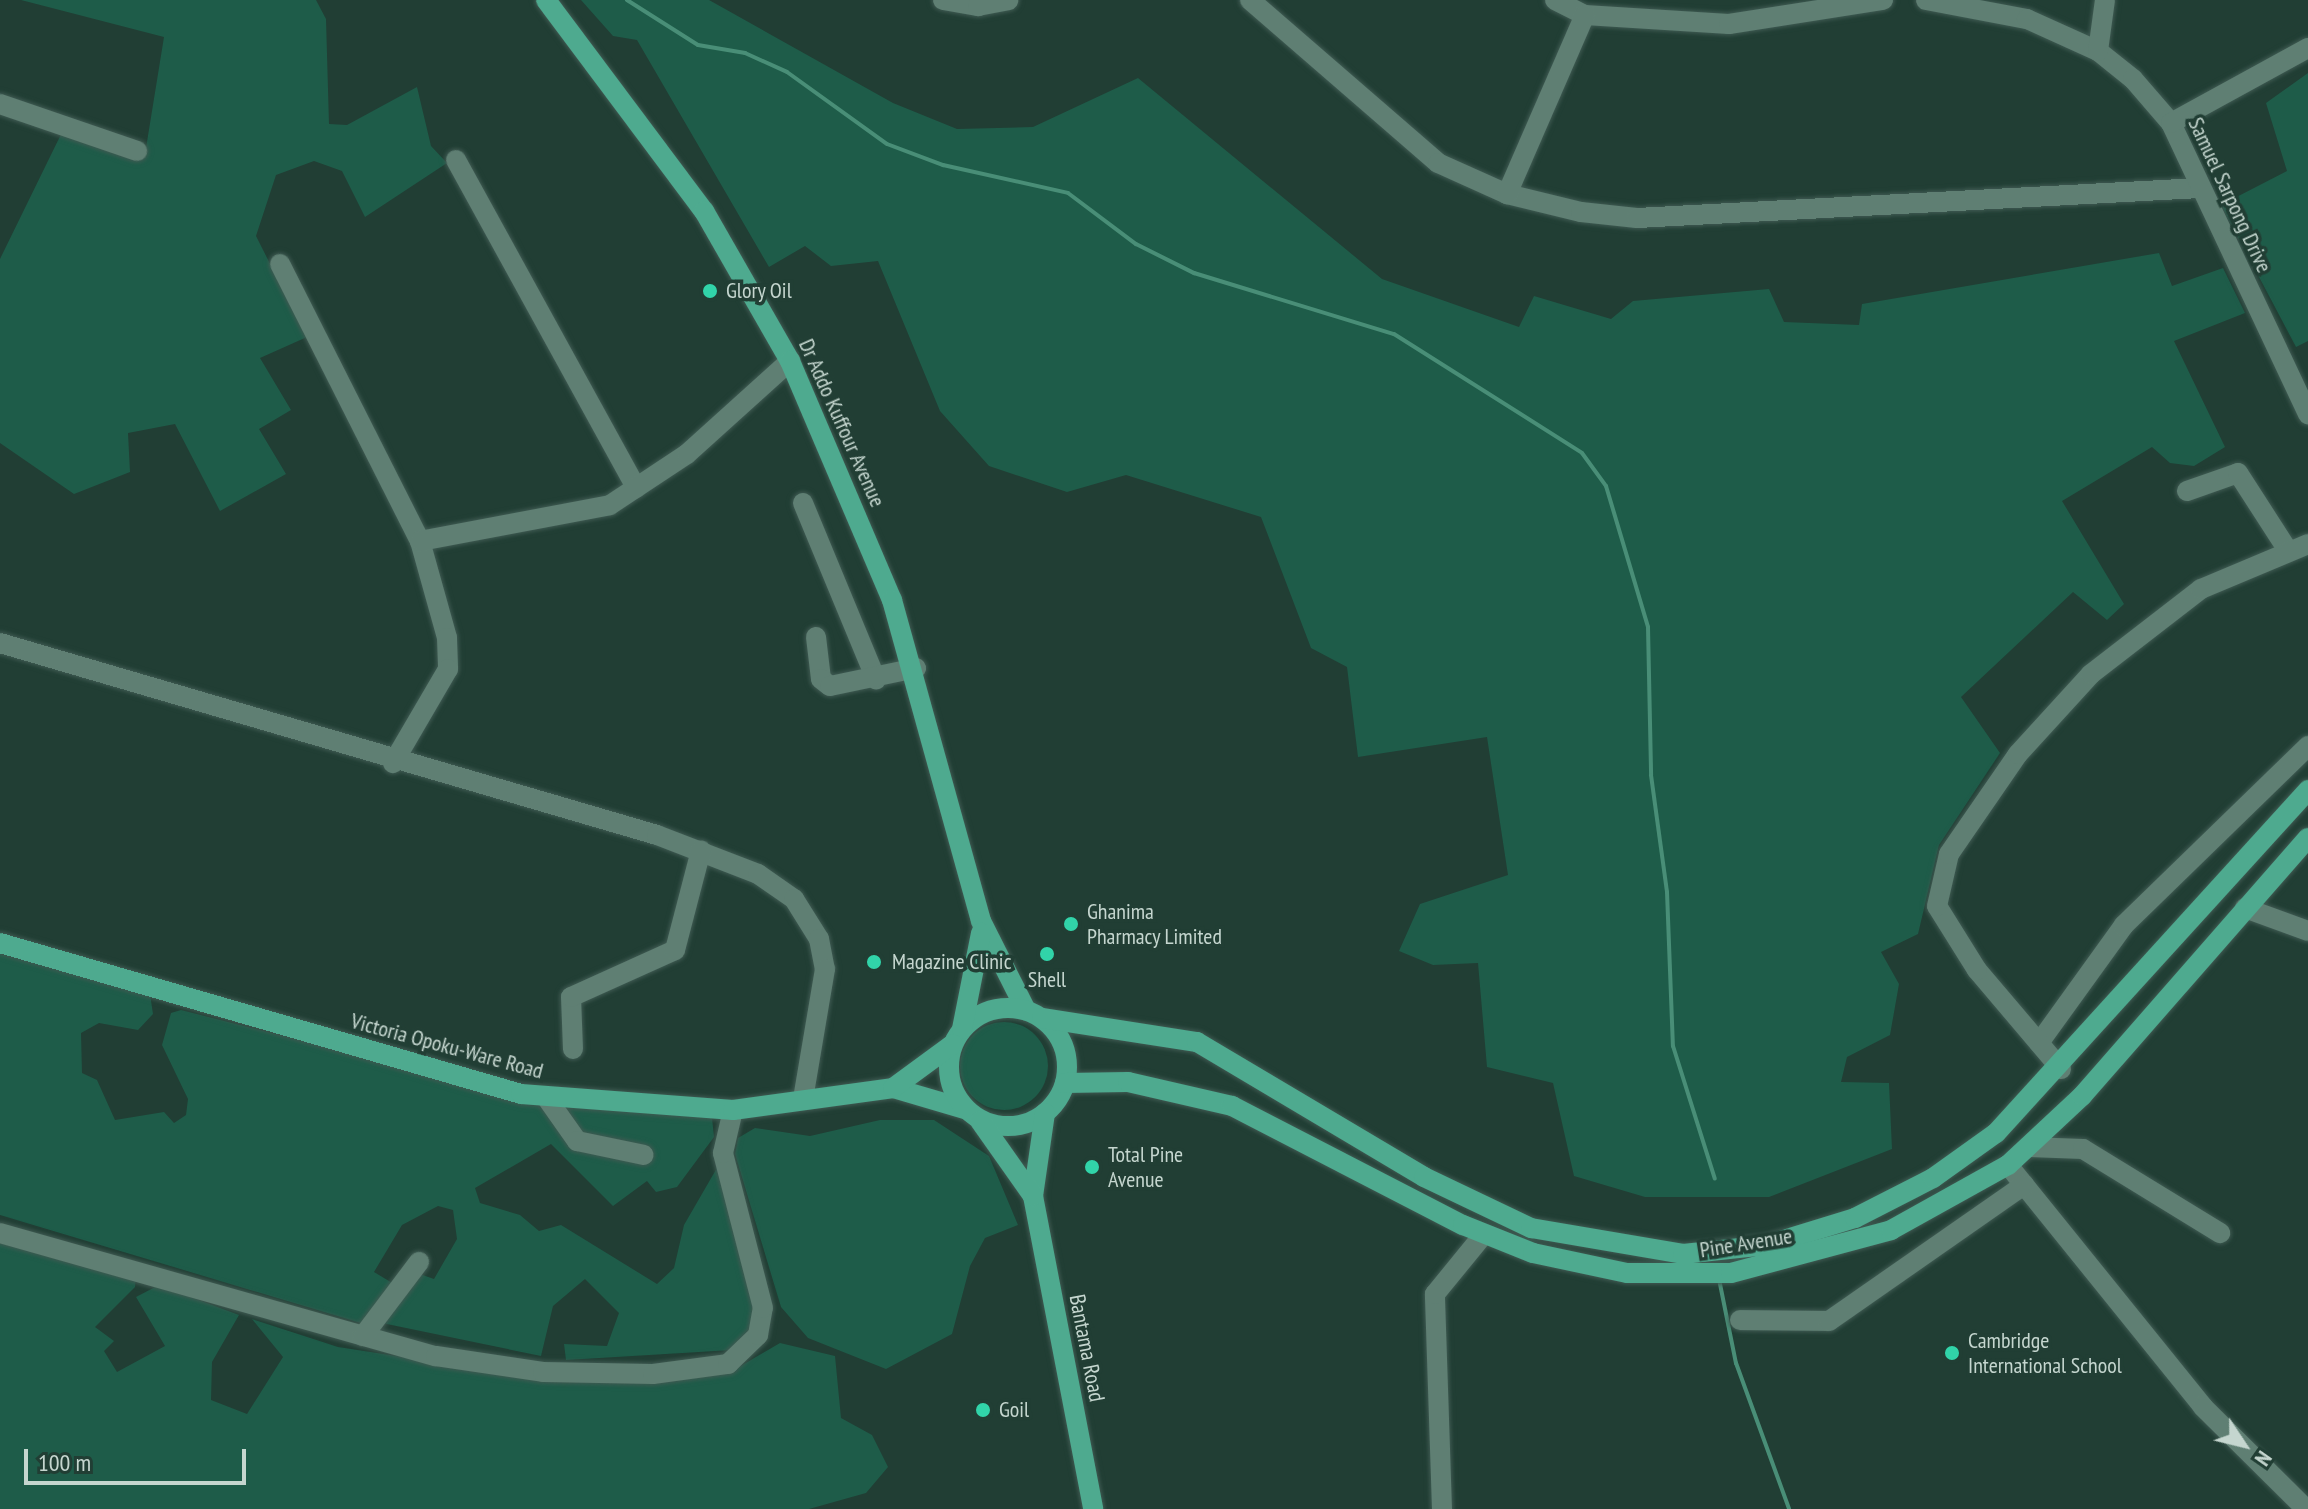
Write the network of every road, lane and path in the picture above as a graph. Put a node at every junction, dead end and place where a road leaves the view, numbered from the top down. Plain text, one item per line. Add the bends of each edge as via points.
1 (546, 0) edge
2 (943, 0) edge
3 (1008, 0) edge
4 (1250, 0) edge
5 (1555, 0) edge
6 (1883, 0) edge
7 (1926, 0) edge
8 (2105, 0) edge
9 (1853, 1) edge
10 (1585, 15) junction
11 (2308, 48) edge
12 (2098, 51) junction
13 (0, 104) edge
14 (2171, 123) junction
15 (137, 151) dead end
16 (456, 160) dead end
17 (2200, 188) junction
18 (1507, 194) junction
19 (280, 264) dead end
20 (790, 361) junction
21 (2308, 414) edge
22 (636, 488) junction
23 (2187, 491) dead end
24 (803, 503) dead end
25 (420, 541) junction
26 (2308, 544) edge
27 (2287, 549) junction
28 (816, 637) dead end
29 (0, 643) edge
30 (916, 668) junction
31 (876, 679) junction
32 (2308, 746) edge
33 (393, 763) junction
34 (2308, 790) edge
35 (2308, 838) edge
36 (701, 850) junction
37 (2245, 908) junction
38 (981, 921) junction
39 (2308, 931) edge
40 (0, 943) edge
41 (1034, 1014) junction
42 (957, 1037) junction
43 (2039, 1043) junction
44 (573, 1049) dead end
45 (2061, 1069) junction
46 (1065, 1083) junction
47 (893, 1088) junction
48 (546, 1097) junction
49 (803, 1099) junction
50 (733, 1110) junction
51 (1045, 1113) junction
52 (972, 1114) junction
53 (2029, 1147) junction
54 (644, 1155) dead end
55 (2008, 1165) junction
56 (2024, 1185) junction
57 (1033, 1196) junction
58 (0, 1233) edge
59 (2220, 1233) dead end
60 (1484, 1234) junction
61 (419, 1262) dead end
62 (1740, 1320) dead end
63 (363, 1336) junction
64 (1093, 1509) edge
65 (1442, 1509) edge
66 (2306, 1509) edge

1 - 20 main road, Dr Addo Kuffour Avenue via 704,211
2 - 3 street via 978,6
4 - 18 street via 1438,163
5 - 10 street
6 - 9 street
7 - 12 street, Samuel Sarpong Drive via 2027,19
8 - 12 street
9 - 10 street via 1729,24
10 - 18 street
11 - 14 street
12 - 14 street, Samuel Sarpong Drive
13 - 15 street
14 - 17 street, Samuel Sarpong Drive
16 - 22 street
17 - 18 street via 1637,218
17 - 21 street, Samuel Sarpong Drive
19 - 25 street
20 - 22 street via 687,454
20 - 30 main road, Dr Addo Kuffour Avenue
22 - 25 street via 610,505
23 - 27 street via 2238,473
24 - 31 street
25 - 33 street via 447,638 448,669
26 - 27 street
27 - 43 street via 2201,589 2091,674 2018,754 1949,854 1937,906 1977,970
28 - 31 street via 821,679 830,686
29 - 33 street via 284,723
30 - 31 street
30 - 38 main road, Dr Addo Kuffour Avenue
32 - 43 street via 2124,925
33 - 36 street
34 - 45 main road
35 - 37 main road, Pine Avenue
36 - 44 street via 675,950 571,997
36 - 49 street via 794,899 819,939 825,969
37 - 39 street
37 - 53 main road, Pine Avenue
38 - 41 main road
38 - 42 main road
40 - 48 main road, Victoria Opoku-Ware Road
41 - 42 main road via 996,1009
41 - 45 main road via 1197,1042 1491,1212 1531,1228 1683,1254 1767,1245 1855,1218 1933,1178 1996,1133
41 - 46 main road via 1066,1052
42 - 47 main road
42 - 52 main road via 950,1083
43 - 45 street
46 - 51 main road
46 - 60 main road, Pine Avenue via 1128,1082 1232,1106
47 - 49 main road, Victoria Opoku-Ware Road
47 - 52 main road via 928,1092
48 - 50 main road, Victoria Opoku-Ware Road
48 - 54 street via 581,1144
49 - 50 main road, Victoria Opoku-Ware Road
50 - 63 street via 723,1153 763,1308 758,1335 744,1355 653,1374 543,1372 436,1356
51 - 52 main road via 1008,1127
51 - 57 main road
52 - 57 main road
53 - 55 main road, Pine Avenue
53 - 59 street via 2083,1149
55 - 56 street
55 - 60 main road, Pine Avenue via 1891,1230 1731,1273 1627,1273
56 - 62 street via 1829,1321
56 - 66 street via 2203,1407
57 - 64 main road, Bantama Road
58 - 63 street
60 - 65 street via 1435,1294
61 - 63 street

